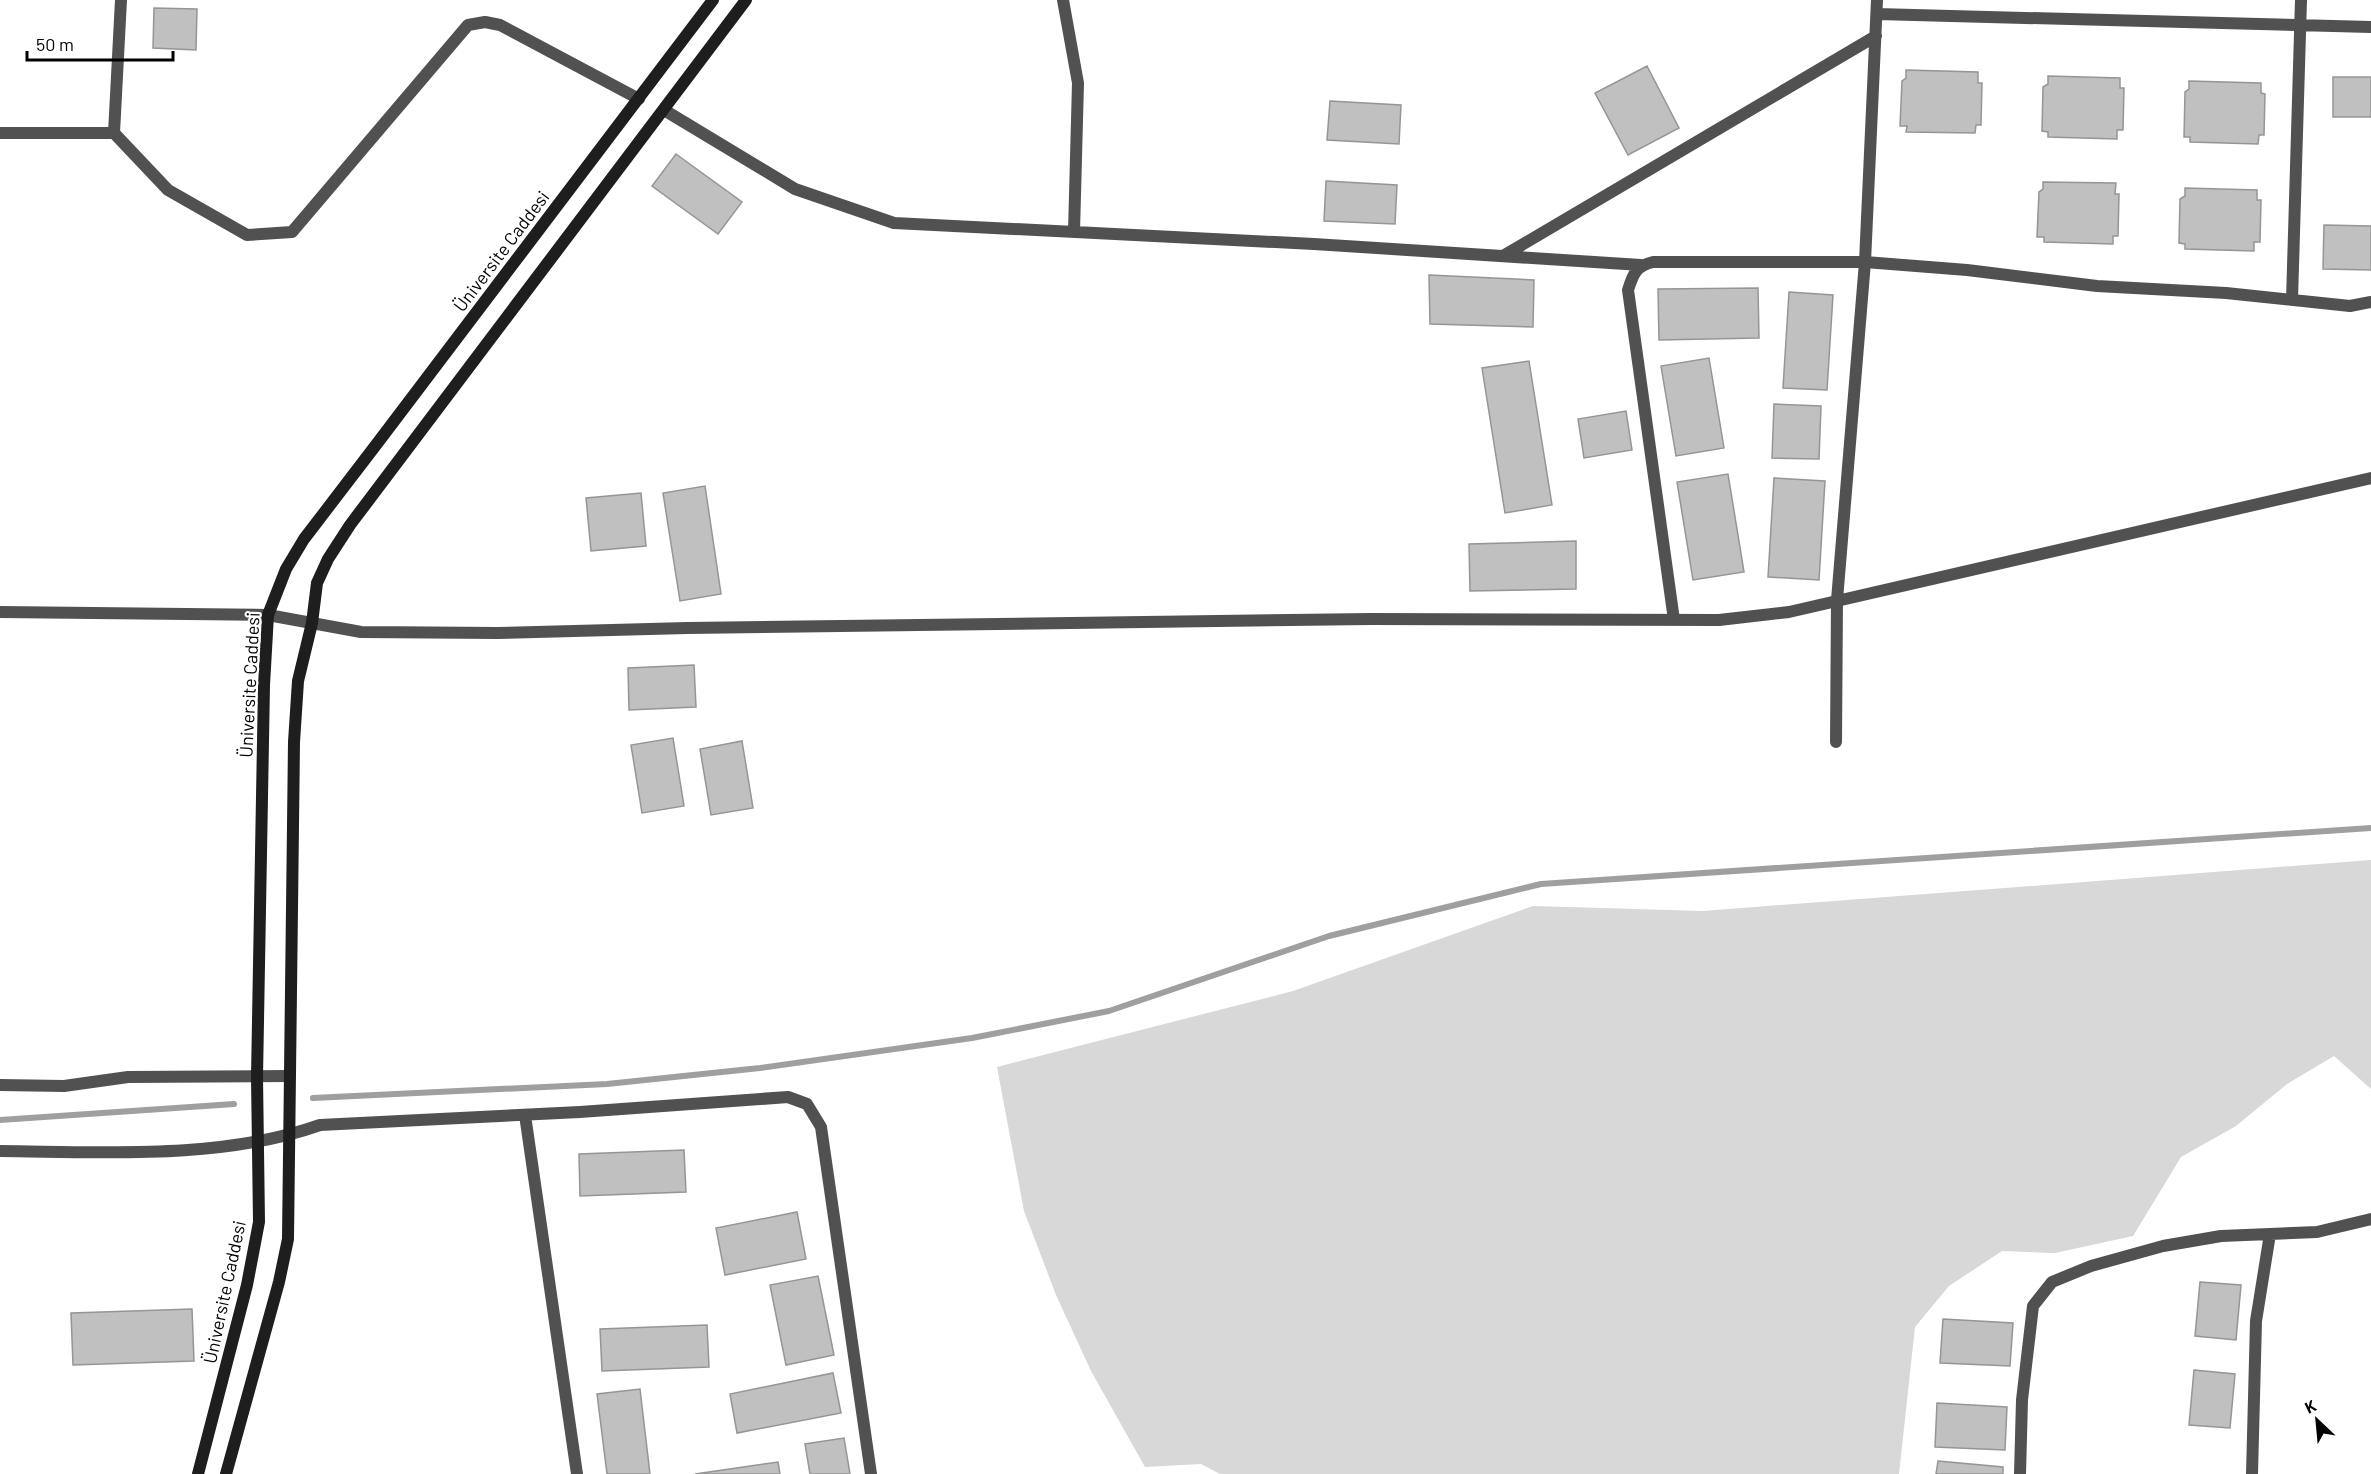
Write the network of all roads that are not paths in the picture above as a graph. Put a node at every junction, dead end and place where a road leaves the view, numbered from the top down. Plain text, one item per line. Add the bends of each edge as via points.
1 (121, 0) edge
2 (713, 0) edge
3 (746, 0) edge
4 (1063, 0) edge
5 (1877, 0) edge
6 (2301, 0) edge
7 (1877, 14) junction
8 (2300, 25) junction
9 (2371, 27) edge
10 (1876, 36) junction
11 (639, 99) junction
12 (664, 110) junction
13 (0, 133) edge
14 (114, 133) junction
15 (1074, 232) junction
16 (1503, 256) junction
17 (1865, 262) junction
18 (1641, 265) junction
19 (2292, 300) junction
20 (2371, 302) edge
21 (2371, 478) edge
22 (1837, 600) junction
23 (0, 612) edge
24 (268, 615) junction
25 (1674, 620) junction
26 (312, 623) junction
27 (1836, 742) dead end
28 (290, 1076) junction
29 (257, 1077) junction
30 (0, 1085) edge
31 (525, 1114) junction
32 (290, 1136) junction
33 (260, 1143) junction
34 (0, 1151) edge
35 (2371, 1220) edge
36 (2270, 1234) junction
37 (198, 1474) edge
38 (226, 1474) edge
39 (578, 1474) edge
40 (871, 1474) edge
41 (2020, 1474) edge
42 (2252, 1474) edge

1 - 14 street
2 - 11 main road, Üniversite Caddesi
3 - 12 main road
4 - 15 street via 1078,83
5 - 7 street
6 - 8 street
7 - 8 street
7 - 10 street
8 - 9 street
8 - 19 street
10 - 16 street
10 - 17 street
11 - 14 street via 500,25 468,25 292,232 247,235 168,190
11 - 24 main road, Üniversite Caddesi via 323,512 286,569
12 - 15 street via 795,189 894,223
12 - 26 main road via 350,525 317,583
13 - 14 street
15 - 16 street
16 - 18 street
17 - 18 street
17 - 19 street via 2097,286
17 - 22 street
18 - 25 street via 1628,290
19 - 20 street via 2350,306
21 - 22 street
22 - 25 street via 1789,612 1719,620
22 - 27 street
23 - 24 street
24 - 26 street
24 - 29 main road, Üniversite Caddesi
25 - 26 street via 1371,619 498,633 361,632
26 - 28 main road via 298,681 294,742
28 - 29 street
28 - 32 main road
29 - 30 street via 128,1077 64,1086
29 - 33 main road, Üniversite Caddesi
31 - 32 street via 320,1125
31 - 39 street
31 - 40 street via 788,1097 807,1104 821,1127
32 - 33 street
32 - 38 main road via 288,1239
33 - 34 street via 192,1149
33 - 37 main road, Üniversite Caddesi via 259,1222 247,1285
35 - 36 street via 2318,1233
36 - 41 street via 2221,1236 2163,1246 2091,1266 2052,1282 2033,1306 2022,1400
36 - 42 street via 2256,1321

